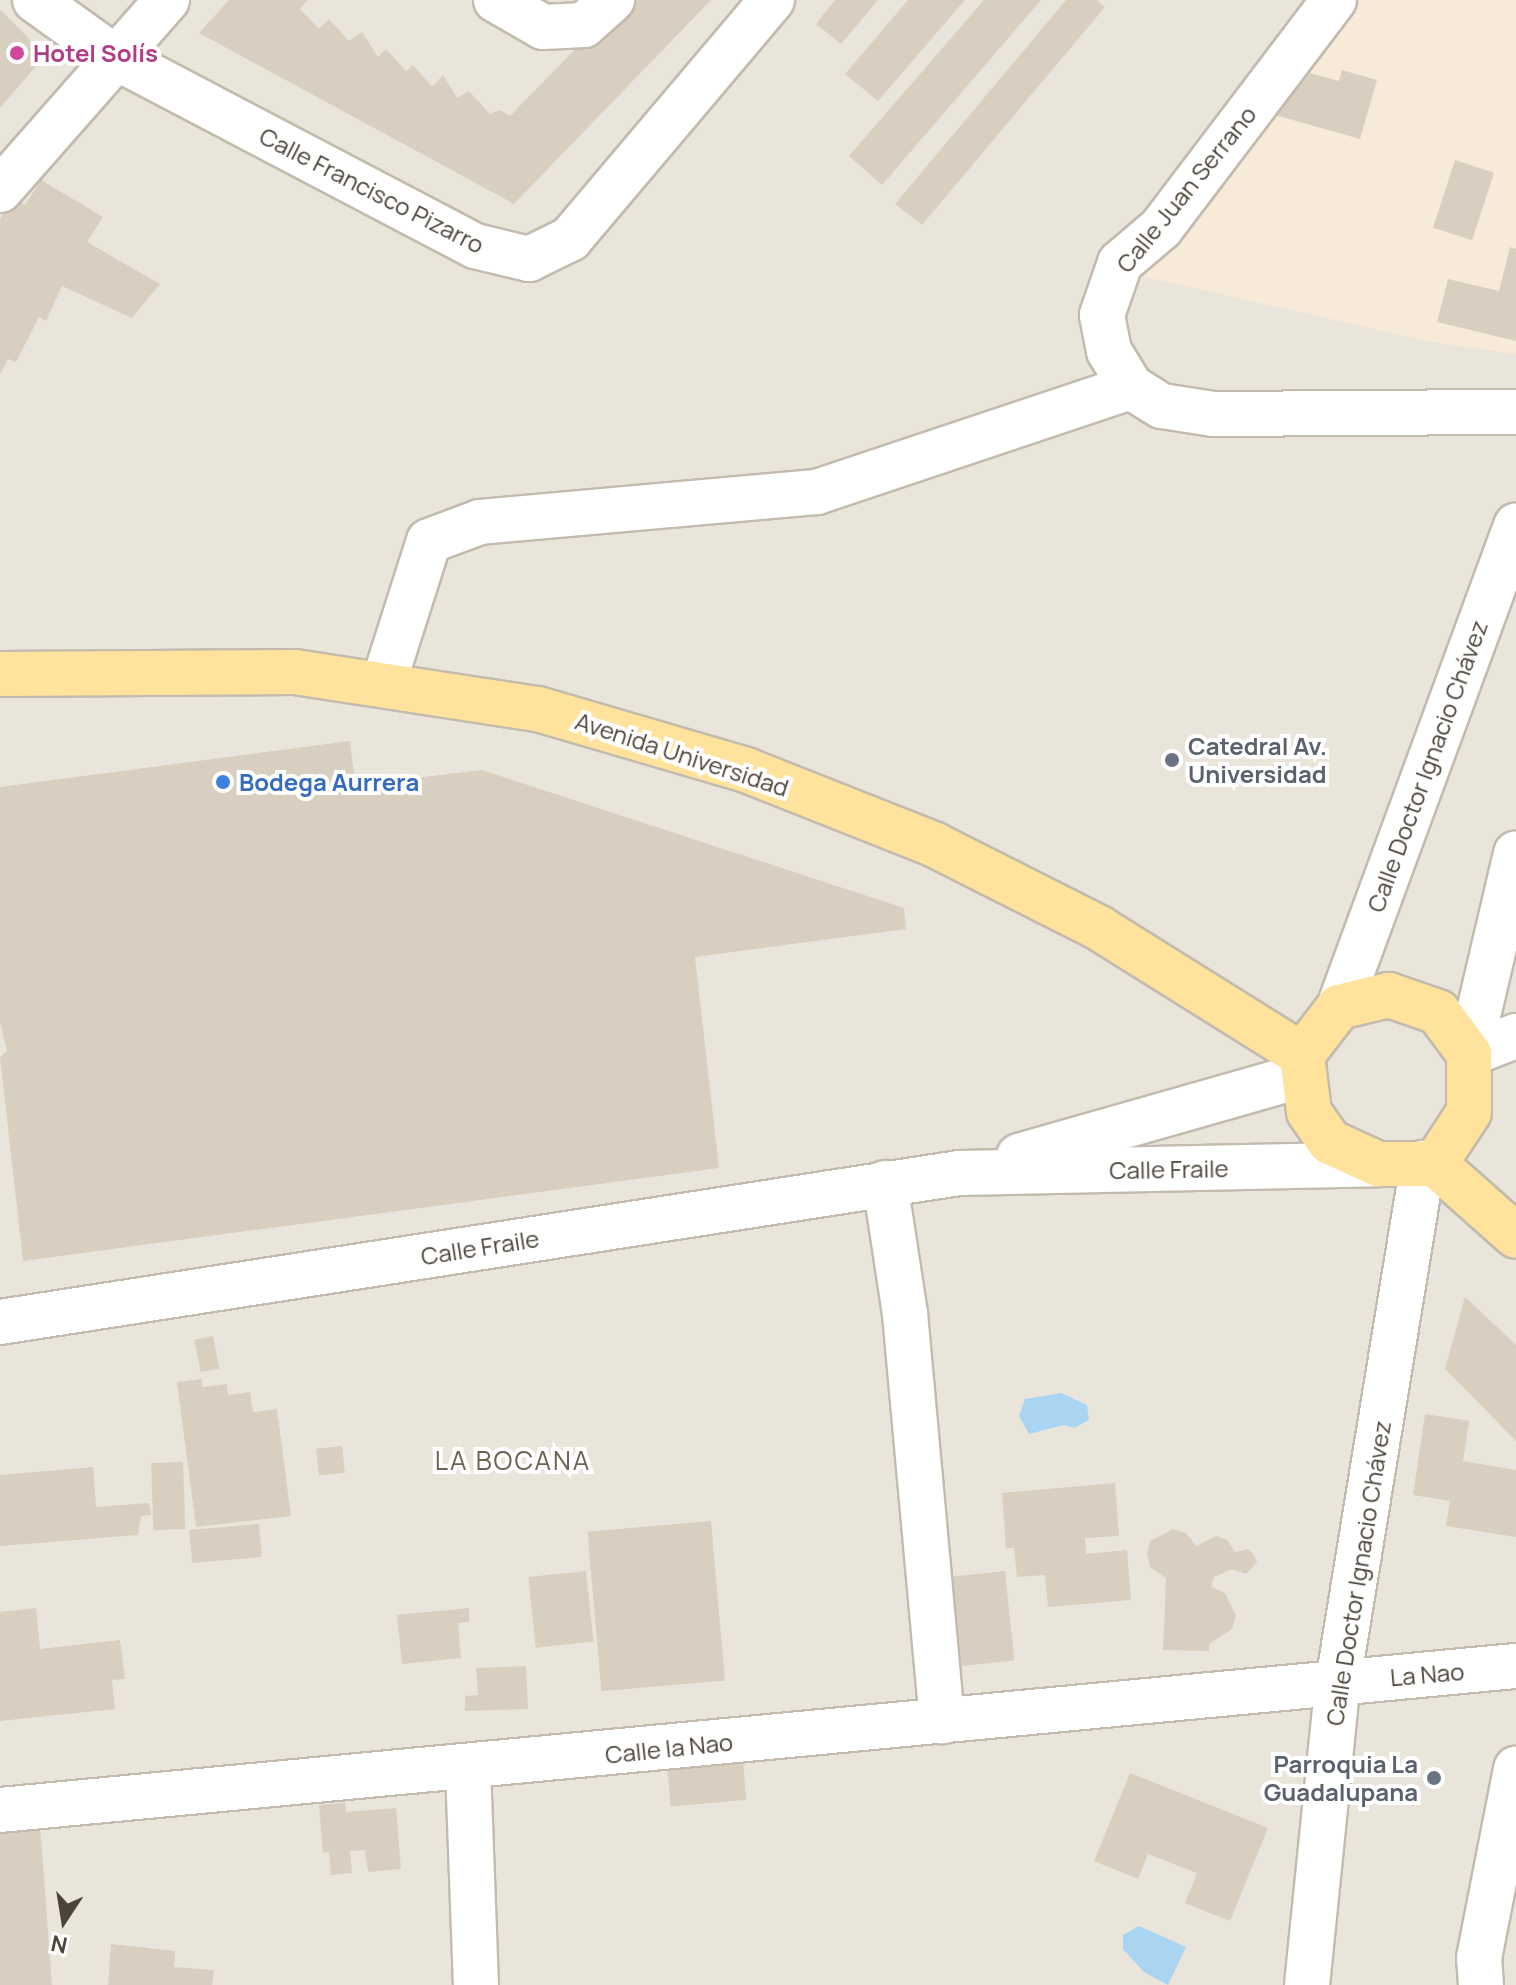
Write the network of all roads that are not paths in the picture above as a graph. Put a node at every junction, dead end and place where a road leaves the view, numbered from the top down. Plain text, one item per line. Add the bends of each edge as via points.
1 (35, 0) edge
2 (167, 0) edge
3 (496, 0) edge
4 (612, 0) edge
5 (772, 0) edge
6 (1334, 0) edge
7 (113, 56) junction
8 (0, 190) edge
9 (1131, 387) junction
10 (1516, 412) edge
11 (1516, 526) edge
12 (0, 674) edge
13 (383, 685) junction
14 (1516, 853) edge
15 (1339, 1007) junction
16 (1516, 1036) edge
17 (1469, 1054) junction
18 (1303, 1065) junction
19 (1429, 1163) junction
20 (1378, 1164) junction
21 (959, 1173) junction
22 (885, 1183) junction
23 (1516, 1236) edge
24 (0, 1322) edge
25 (1516, 1666) edge
26 (1338, 1682) junction
27 (942, 1721) junction
28 (468, 1768) junction
29 (1516, 1769) edge
30 (0, 1810) edge
31 (476, 1985) edge
32 (1307, 1985) edge
33 (1481, 1985) edge

1 - 7 street, Calle Francisco Pizarro
2 - 7 street
3 - 4 street via 543,27 584,25
5 - 7 street, Calle Francisco Pizarro via 570,239 529,259 475,246
6 - 9 street, Calle Juan Serrano via 1161,228 1120,263 1102,315 1109,351
7 - 8 street
9 - 10 street, Calle Juan Serrano via 1162,406 1213,414
9 - 13 street via 817,492 480,522 429,541
11 - 15 street, Calle Doctor Ignacio Chávez
12 - 13 main road, Avenida Universidad via 295,672
13 - 18 main road, Avenida Universidad via 538,709 746,770 935,845 1099,928
14 - 17 street
15 - 17 main road via 1389,995 1438,1012
15 - 18 main road
16 - 17 street
17 - 19 main road via 1469,1112
18 - 20 main road via 1309,1112 1330,1142
18 - 21 street, Calle Fraile
19 - 20 main road
19 - 23 main road
19 - 26 street, Calle Doctor Ignacio Chávez
20 - 21 street, Calle Fraile
21 - 22 street, Calle Fraile
22 - 24 street, Calle Fraile
22 - 27 street via 905,1314
25 - 26 street, La Nao
26 - 27 street, Calle la Nao
26 - 32 street, Calle Doctor Ignacio Chávez
27 - 28 street, Calle la Nao
28 - 30 street, Calle la Nao
28 - 31 street
29 - 33 street via 1479,1958

